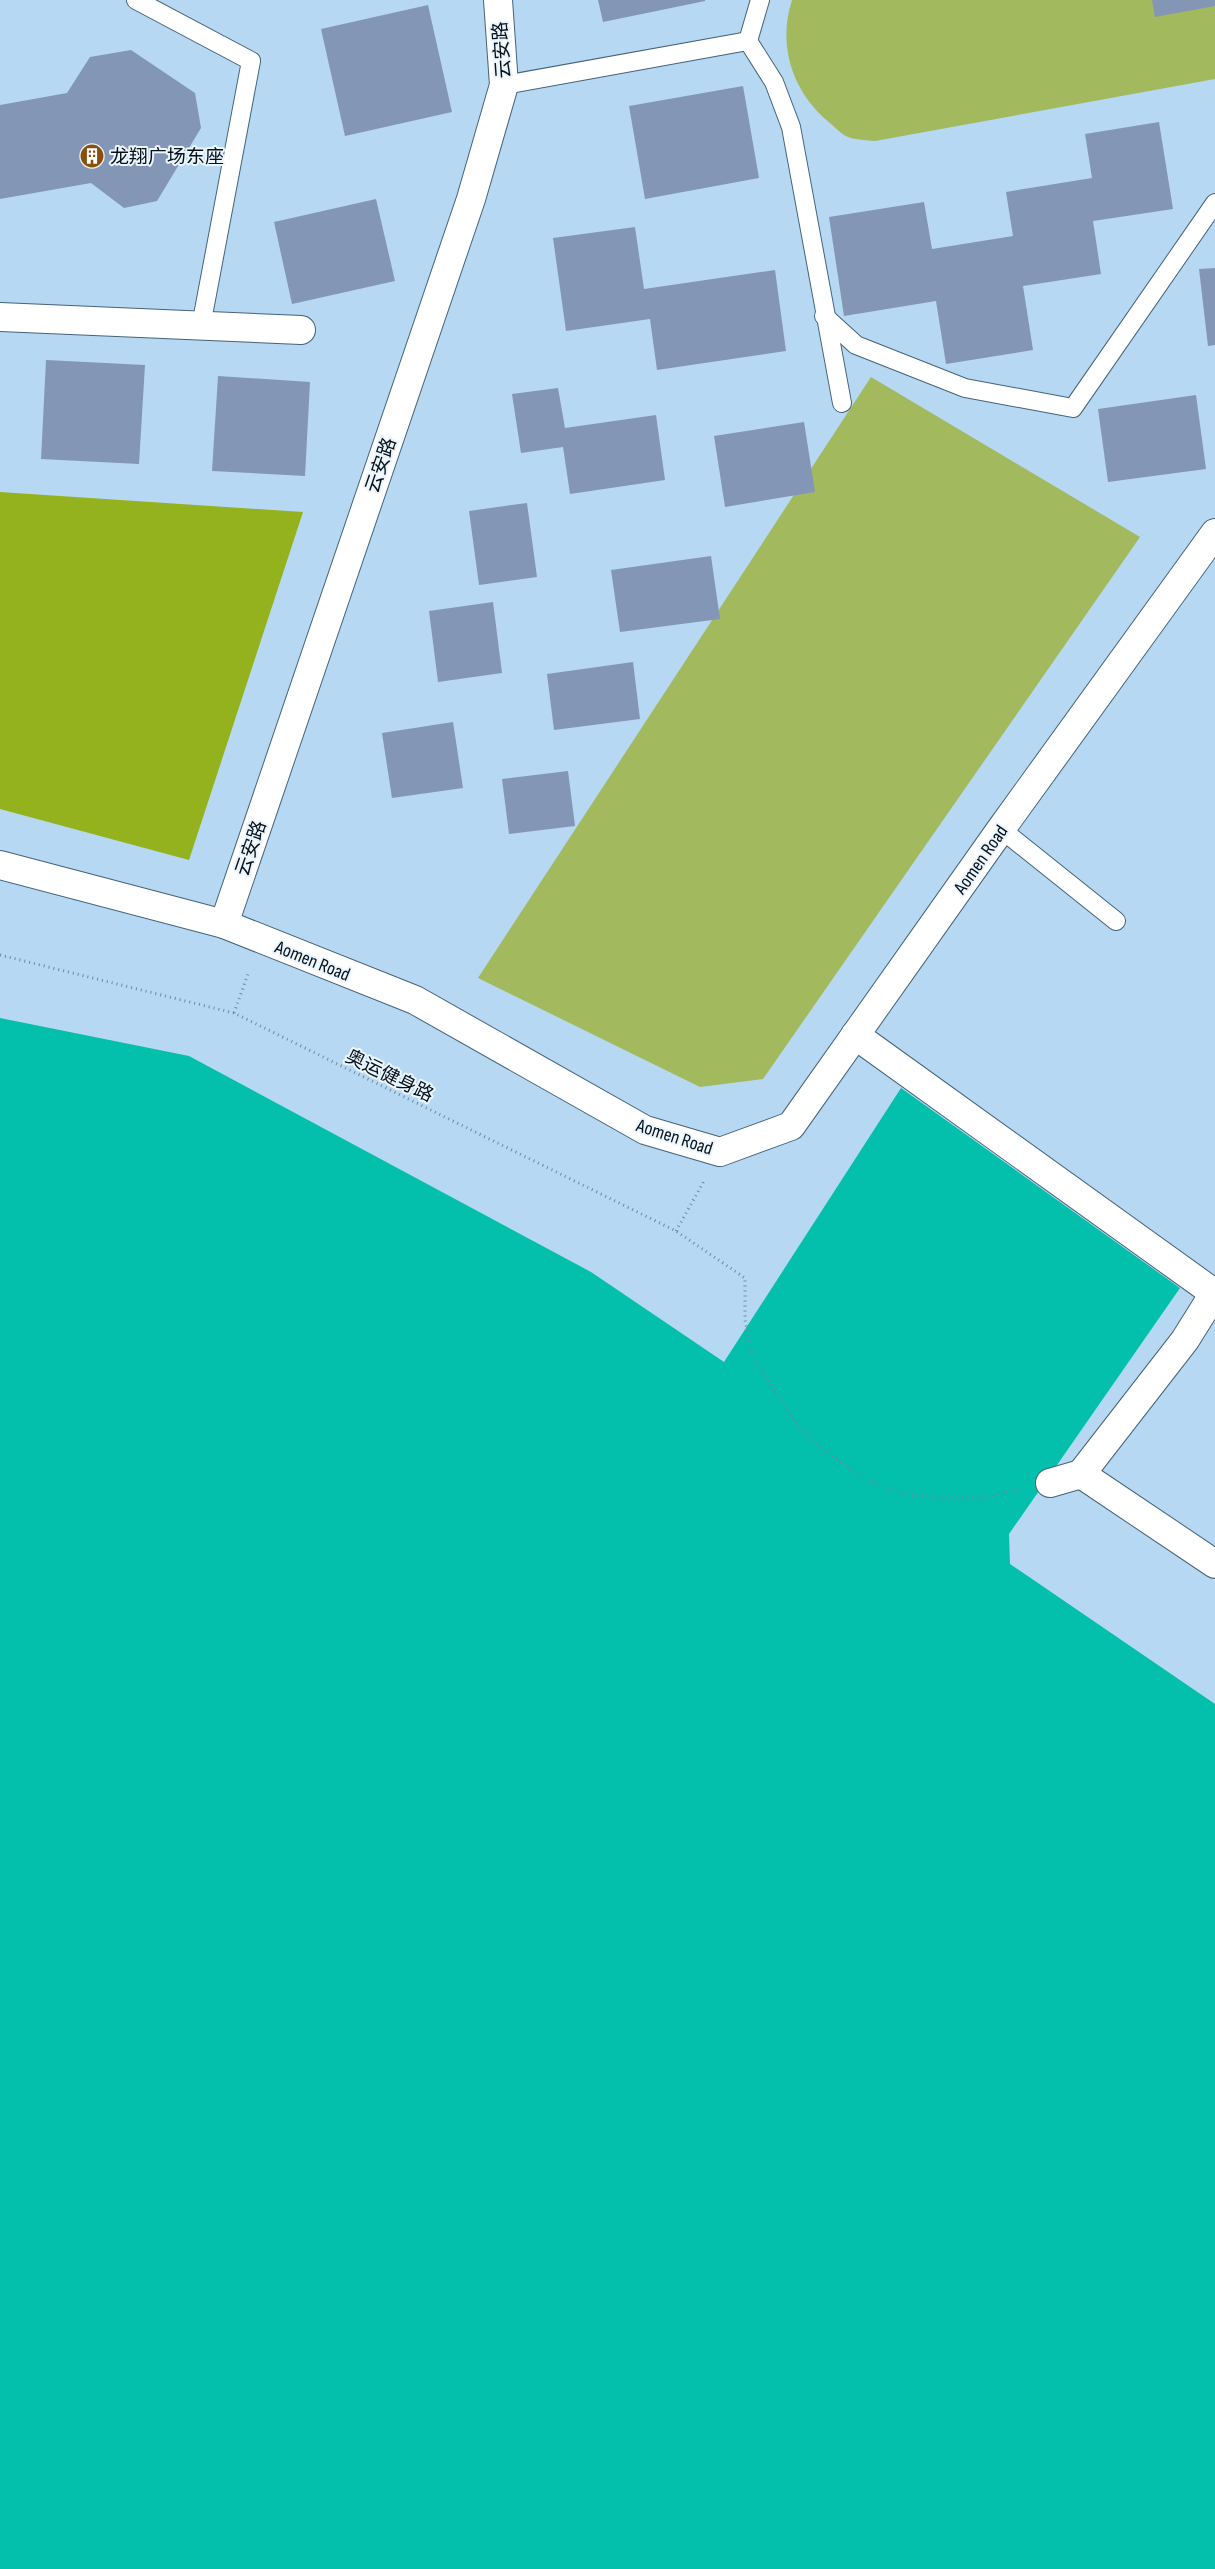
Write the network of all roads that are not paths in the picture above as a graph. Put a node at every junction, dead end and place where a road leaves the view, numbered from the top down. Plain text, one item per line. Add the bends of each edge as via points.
1 (136, 0) edge
2 (498, 0) edge
3 (760, 0) edge
4 (748, 41) junction
5 (504, 85) junction
6 (1215, 203) edge
7 (0, 316) edge
8 (824, 316) junction
9 (201, 326) junction
10 (301, 330) dead end
11 (842, 403) dead end
12 (1215, 533) edge
13 (1001, 829) junction
14 (0, 864) edge
15 (1116, 921) dead end
16 (224, 924) junction
17 (855, 1035) junction
18 (1215, 1292) edge
19 (1082, 1474) junction
20 (1050, 1483) road end
21 (1215, 1564) edge

1 - 9 lane via 251,61
2 - 5 street, 云安路
3 - 4 lane
4 - 5 lane
4 - 8 lane via 774,82 791,127
5 - 16 street, 云安路 via 468,208
6 - 8 lane via 1073,408 965,388 856,344
7 - 9 street
8 - 11 lane
9 - 10 street
12 - 13 street, Aomen Road
13 - 15 lane
13 - 17 street, Aomen Road
14 - 16 street, Aomen Road
16 - 17 street, Aomen Road via 415,1000 645,1130 720,1152 791,1126
17 - 18 street
18 - 19 street via 1185,1340
19 - 20 street
19 - 21 street

